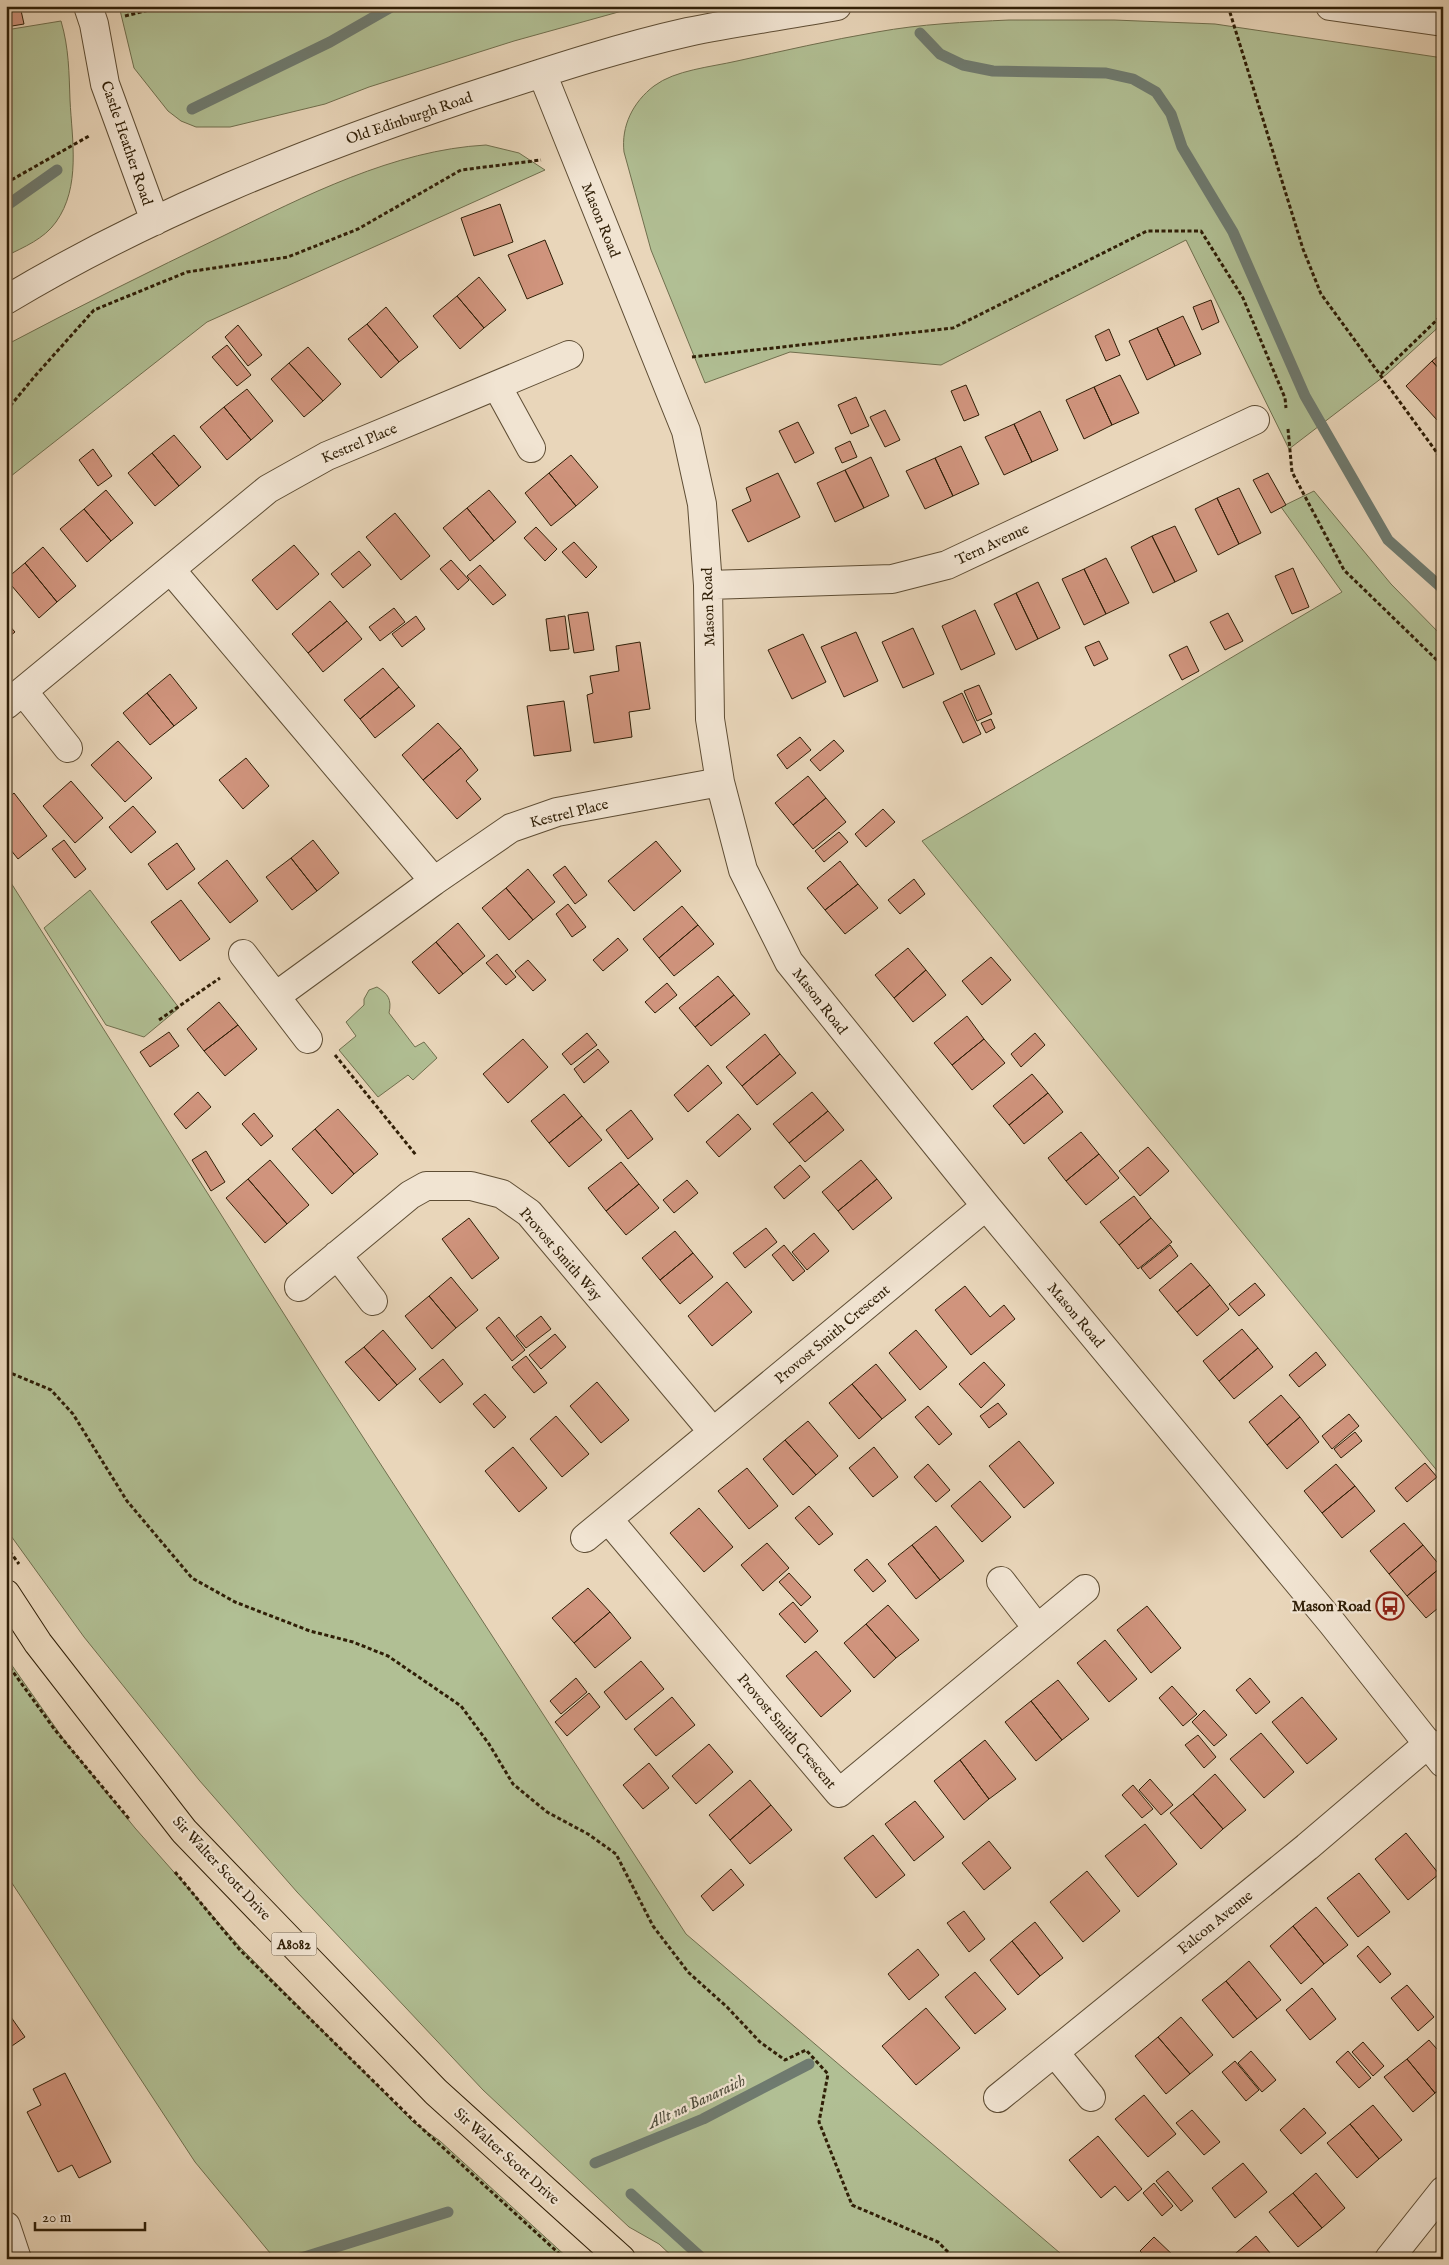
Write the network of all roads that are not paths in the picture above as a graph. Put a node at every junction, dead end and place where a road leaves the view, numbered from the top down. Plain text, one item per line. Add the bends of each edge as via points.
1 (837, 6) edge
2 (1330, 6) edge
3 (91, 15) edge
4 (1443, 22) edge
5 (542, 72) junction
6 (155, 221) junction
7 (6, 300) edge
8 (569, 355) dead end
9 (497, 386) junction
10 (1256, 420) dead end
11 (531, 448) dead end
12 (171, 570) junction
13 (708, 584) junction
14 (14, 698) edge
15 (68, 748) dead end
16 (720, 782) junction
17 (434, 881) junction
18 (245, 956) road end
19 (276, 996) junction
20 (308, 1039) road end
21 (986, 1206) junction
22 (337, 1255) junction
23 (299, 1287) dead end
24 (373, 1301) dead end
25 (712, 1432) junction
26 (608, 1519) junction
27 (585, 1538) dead end
28 (1001, 1581) dead end
29 (1085, 1589) dead end
30 (6, 1594) edge
31 (1037, 1628) junction
32 (1436, 1753) edge
33 (1055, 2053) junction
34 (1091, 2097) dead end
35 (998, 2098) dead end
36 (1443, 2191) edge
37 (6, 2226) edge
38 (17, 2259) edge
39 (621, 2259) edge
40 (1389, 2259) edge

1 - 5 street, Old Edinburgh Road via 687,33
2 - 4 street
3 - 6 street, Castle Heather Road via 105,84
5 - 6 street, Old Edinburgh Road via 374,129 264,172
5 - 13 street, Mason Road via 686,431 702,504
6 - 7 street, Old Edinburgh Road
8 - 9 street, Kestrel Place
9 - 11 street
9 - 12 street, Kestrel Place via 327,456 268,489
10 - 13 street, Tern Avenue via 948,565 892,579
12 - 14 street, Kestrel Place
12 - 17 street
13 - 16 street, Mason Road via 710,719
14 - 15 street
16 - 17 street, Kestrel Place via 557,812 510,828
16 - 21 street, Mason Road via 743,870 789,962
17 - 19 street, Kestrel Place
18 - 19 street
19 - 20 street
21 - 25 street, Provost Smith Crescent
21 - 32 street, Mason Road
22 - 23 street
22 - 24 street
22 - 25 street, Provost Smith Way via 410,1195 426,1186 471,1186 502,1194 529,1213
25 - 26 street, Provost Smith Crescent
26 - 27 street, Provost Smith Crescent
26 - 31 street, Provost Smith Crescent via 839,1793
28 - 31 street
29 - 31 street, Provost Smith Crescent
30 - 39 main road, Sir Walter Scott Drive / A8082 via 38,1643 184,1830 436,2092
32 - 33 street, Falcon Avenue via 1307,1848
33 - 34 street
33 - 35 street, Falcon Avenue
36 - 40 street
37 - 38 street

